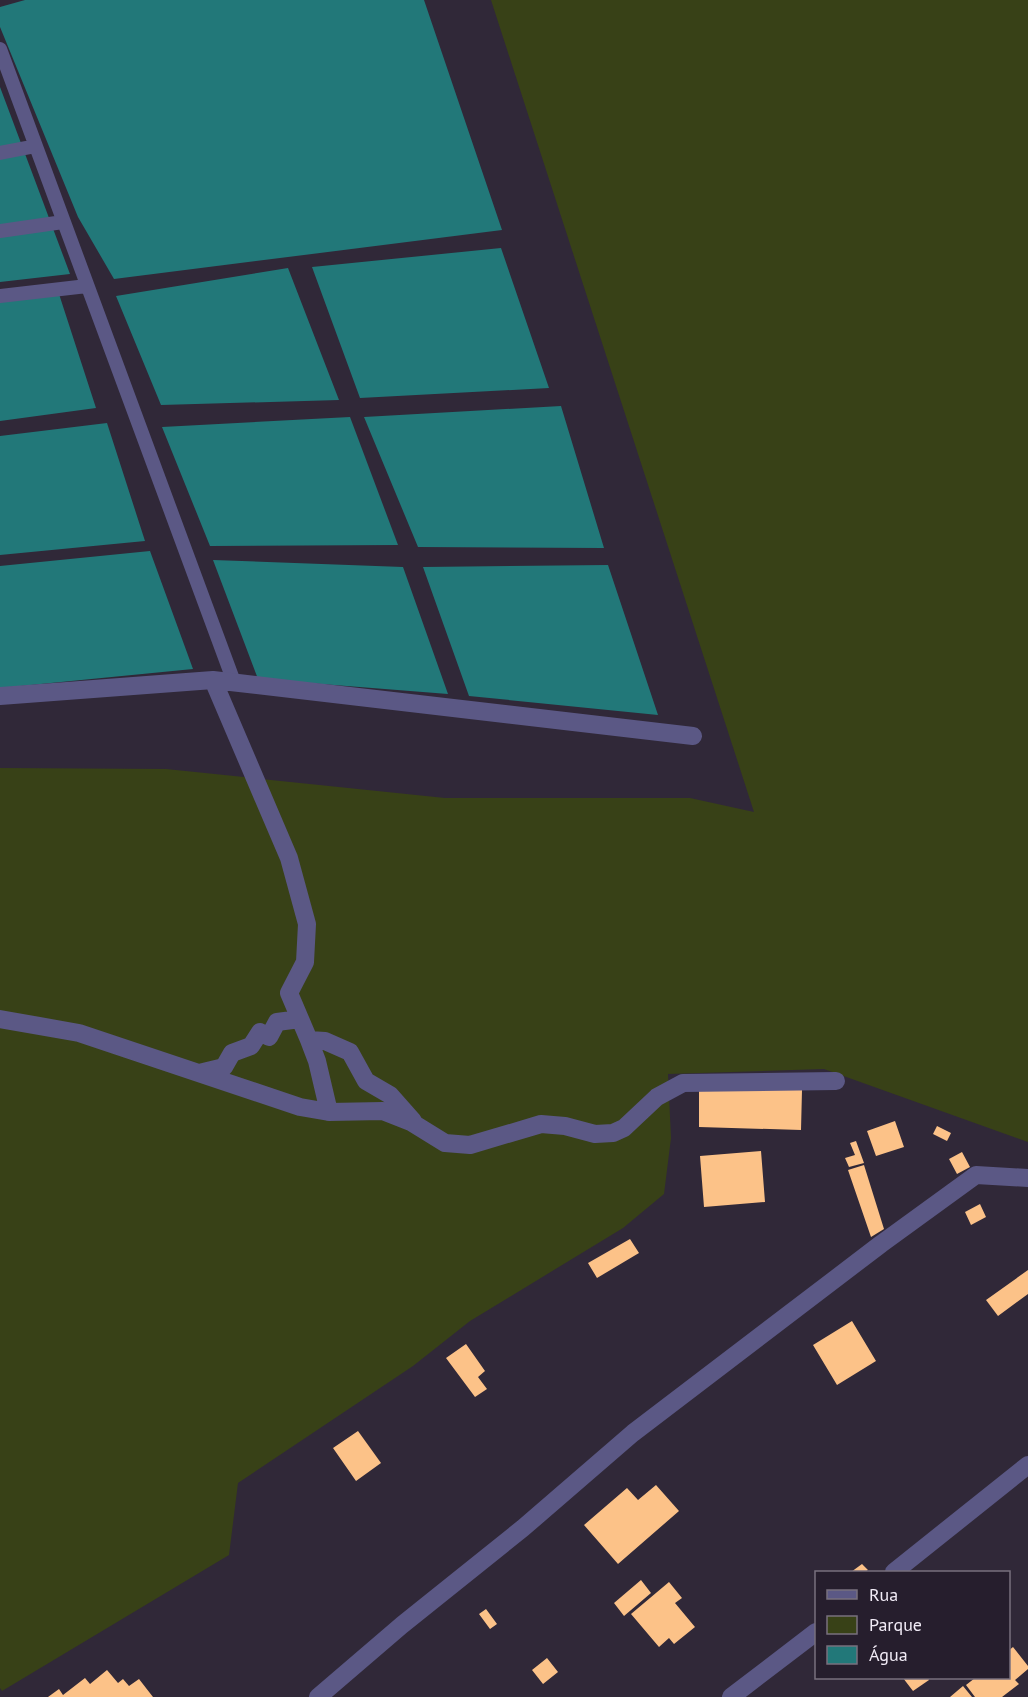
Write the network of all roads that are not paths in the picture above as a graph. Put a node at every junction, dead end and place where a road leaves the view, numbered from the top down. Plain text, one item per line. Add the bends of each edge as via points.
1 (0, 50) edge
2 (5, 77) edge
3 (36, 146) junction
4 (0, 153) edge
5 (63, 222) junction
6 (0, 231) edge
7 (87, 286) junction
8 (0, 296) edge
9 (213, 680) junction
10 (234, 682) junction
11 (0, 696) edge
12 (693, 736) dead end
13 (300, 1019) junction
14 (0, 1020) edge
15 (309, 1041) junction
16 (198, 1073) junction
17 (837, 1081) dead end
18 (329, 1112) junction
19 (418, 1127) junction
20 (1028, 1178) edge
21 (1028, 1465) edge
22 (895, 1571) edge
23 (815, 1633) edge
24 (318, 1697) edge
25 (731, 1697) edge

1 - 2 lane
2 - 3 lane
3 - 4 lane
3 - 5 lane
5 - 6 lane
5 - 7 lane
7 - 8 lane
7 - 10 lane
9 - 10 street
9 - 11 street
9 - 13 street via 289,858 307,924 305,962 289,993
10 - 12 street
13 - 15 street
13 - 16 street via 277,1022 269,1037 260,1032 251,1046 232,1053 224,1067
14 - 16 street via 79,1034
15 - 18 street
15 - 19 street via 325,1041 350,1052 366,1081 390,1095
16 - 18 street via 300,1107
17 - 19 street via 683,1083 657,1097 624,1128 595,1134 541,1124 470,1145 445,1143
18 - 19 street via 383,1111
20 - 24 street via 976,1175 881,1244 633,1433
21 - 22 street
23 - 25 street

